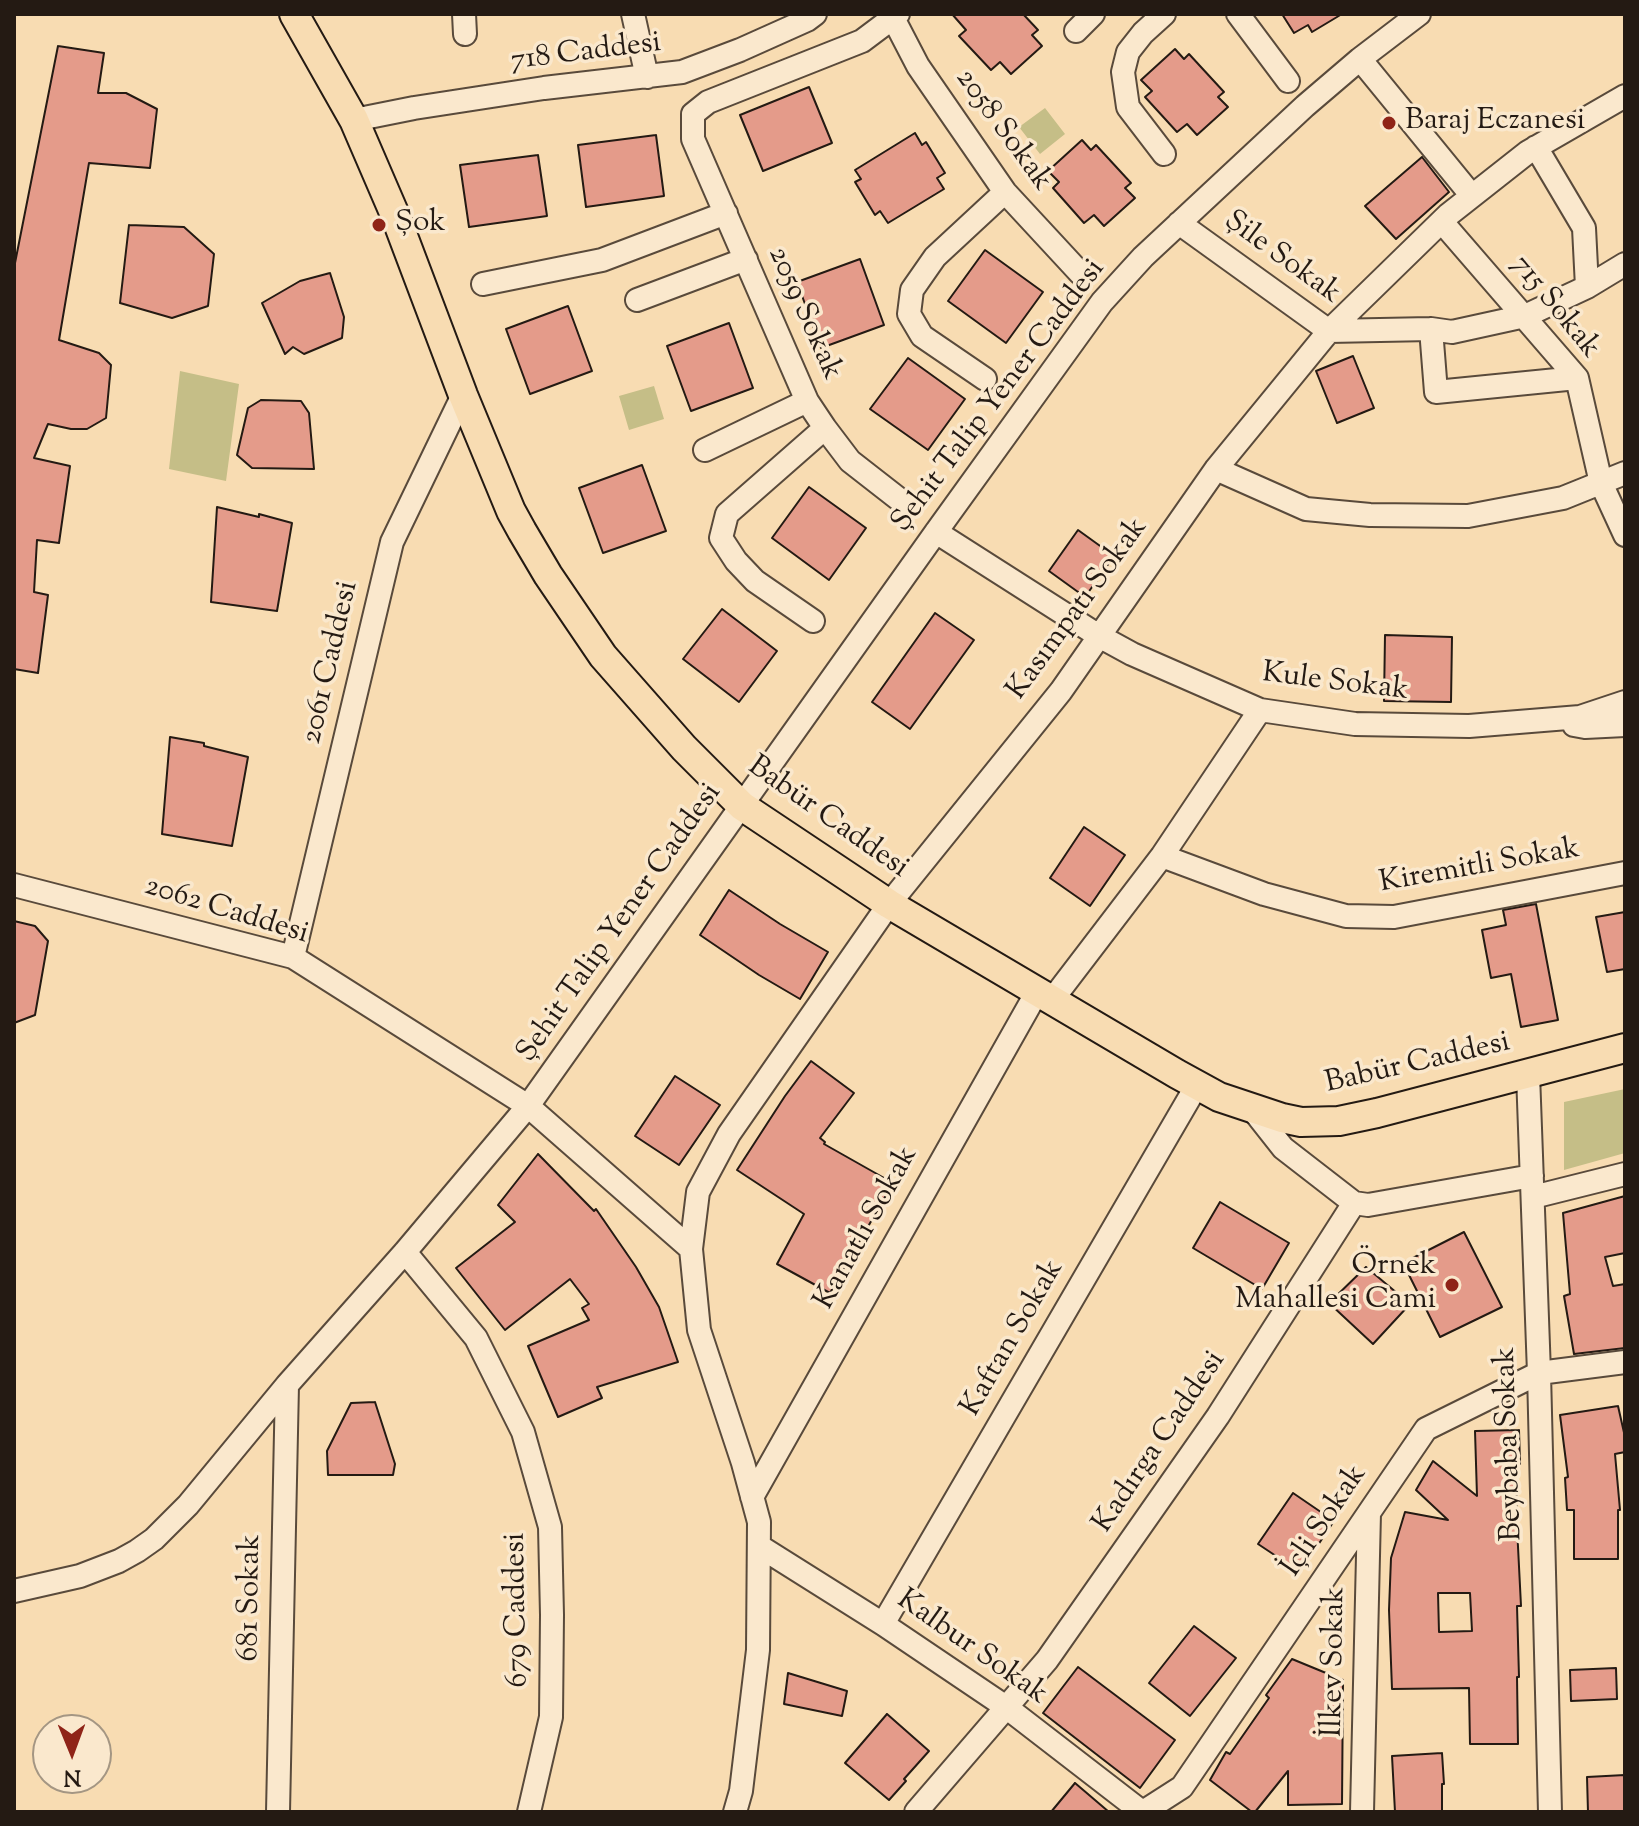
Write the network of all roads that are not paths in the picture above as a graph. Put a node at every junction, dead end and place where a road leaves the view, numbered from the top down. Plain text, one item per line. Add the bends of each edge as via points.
1 (294, 14) edge
2 (633, 14) edge
3 (815, 14) edge
4 (1093, 14) edge
5 (1164, 14) edge
6 (1238, 14) edge
7 (1419, 14) edge
8 (894, 16) edge
9 (1076, 31) dead end
10 (1360, 59) junction
11 (647, 77) junction
12 (1288, 81) dead end
13 (1625, 96) edge
14 (354, 120) junction
15 (1536, 147) junction
16 (1164, 154) dead end
17 (1005, 192) junction
18 (1472, 196) junction
19 (726, 213) junction
20 (1442, 222) junction
21 (1179, 223) junction
22 (746, 259) junction
23 (1625, 264) edge
24 (1080, 273) dead end
25 (483, 284) dead end
26 (1587, 287) junction
27 (637, 300) dead end
28 (1525, 316) junction
29 (1431, 329) junction
30 (1329, 331) junction
31 (1577, 378) junction
32 (985, 379) dead end
33 (463, 395) junction
34 (807, 401) junction
35 (825, 428) junction
36 (705, 450) dead end
37 (1216, 469) junction
38 (1625, 473) edge
39 (1601, 483) junction
40 (909, 507) dead end
41 (936, 532) junction
42 (1625, 535) edge
43 (813, 621) dead end
44 (1099, 636) junction
45 (1625, 702) edge
46 (1260, 710) junction
47 (1536, 721) junction
48 (1625, 725) edge
49 (742, 806) junction
50 (1162, 856) junction
51 (1625, 873) edge
52 (14, 885) edge
53 (889, 904) junction
54 (293, 957) junction
55 (1045, 996) junction
56 (1625, 1048) edge
57 (1528, 1074) junction
58 (1197, 1085) junction
59 (528, 1106) junction
60 (1253, 1110) junction
61 (1625, 1174) edge
62 (1532, 1186) junction
63 (1354, 1203) junction
64 (691, 1249) junction
65 (405, 1252) junction
66 (1625, 1362) edge
67 (1539, 1373) junction
68 (287, 1385) junction
69 (752, 1497) junction
70 (1369, 1512) junction
71 (759, 1546) junction
72 (14, 1591) edge
73 (883, 1624) junction
74 (1006, 1707) junction
75 (278, 1812) edge
76 (529, 1812) edge
77 (735, 1812) edge
78 (916, 1812) edge
79 (1142, 1812) edge
80 (1362, 1812) edge
81 (1550, 1812) edge

1 - 14 main road, Babür Caddesi
2 - 11 street
3 - 11 street, 718 Caddesi via 726,56 682,72
4 - 9 street
5 - 16 street via 1128,52 1123,72 1128,107
6 - 12 street
7 - 10 street, Şehit Talip Yener Caddesi
8 - 17 street, 2058 Sokak via 918,66
8 - 19 street, 2059 Sokak via 862,41 708,102 693,114 693,139
10 - 18 street
10 - 21 street, Şehit Talip Yener Caddesi
11 - 14 street, 718 Caddesi via 544,88
13 - 15 street, Kasımpatı Sokak
14 - 33 main road, Babür Caddesi
15 - 18 street, Kasımpatı Sokak
15 - 26 street via 1584,228
17 - 24 street, 2058 Sokak
17 - 32 street via 935,257 912,290 909,314 922,336
18 - 20 street, Kasımpatı Sokak
19 - 22 street, 2059 Sokak
19 - 25 street via 602,260
20 - 28 street, 715 Sokak
20 - 30 street, Kasımpatı Sokak
21 - 30 street, Şile Sokak
21 - 41 street, Şehit Talip Yener Caddesi via 1102,302
22 - 27 street
22 - 34 street, 2059 Sokak
23 - 26 street, Şile Sokak
26 - 28 street, Şile Sokak
28 - 29 street, Şile Sokak via 1452,332
28 - 31 street, 715 Sokak
29 - 30 street, Şile Sokak
29 - 31 street via 1436,392
30 - 37 street, Kasımpatı Sokak
31 - 39 street, 715 Sokak
33 - 49 main road, Babür Caddesi via 511,511 548,575 603,656
33 - 54 street, 2061 Caddesi via 392,542
34 - 35 street, 2059 Sokak
34 - 36 street
35 - 40 street, 2059 Sokak via 850,461
35 - 43 street via 727,514 721,538 755,581
37 - 39 street via 1306,509 1370,515 1468,516 1563,498
37 - 44 street, Kasımpatı Sokak
38 - 39 street
39 - 42 street, 715 Sokak
41 - 44 street, Kule Sokak
41 - 49 street, Şehit Talip Yener Caddesi
44 - 46 street, Kule Sokak
44 - 53 street, Kasımpatı Sokak via 1061,691
45 - 47 street, Kule Sokak via 1580,717
46 - 47 street, Kule Sokak via 1355,724
46 - 50 street, Kanatlı Sokak
47 - 48 street
49 - 53 main road, Babür Caddesi
49 - 59 street, Şehit Talip Yener Caddesi
50 - 51 street, Kiremitli Sokak via 1264,894 1346,916 1394,917
50 - 55 street, Kanatlı Sokak
52 - 54 street, 2062 Caddesi
53 - 55 main road, Babür Caddesi
53 - 64 street, Kasımpatı Sokak via 729,1134 698,1192
54 - 59 street, 2062 Caddesi
55 - 58 main road, Babür Caddesi
55 - 69 street, Kanatlı Sokak
56 - 57 main road, Babür Caddesi
57 - 60 main road, Babür Caddesi via 1339,1121 1301,1122
57 - 62 street, Beybaba Sokak
58 - 60 main road, Babür Caddesi
58 - 73 street, Kaftan Sokak
59 - 64 street, 2062 Caddesi
59 - 65 street, Şehit Talip Yener Caddesi
60 - 63 street via 1283,1148
61 - 62 street
62 - 63 street
62 - 67 street, Beybaba Sokak
63 - 74 street, Kadırga Caddesi via 1218,1416 1047,1660
64 - 69 street, Kasımpatı Sokak via 699,1330
65 - 68 street, Şehit Talip Yener Caddesi
65 - 76 street, 679 Caddesi via 476,1338 523,1432 550,1527 551,1717
66 - 67 street, İçli Sokak
67 - 70 street, İçli Sokak via 1426,1429
67 - 81 street, Beybaba Sokak
68 - 72 street, Şehit Talip Yener Caddesi via 154,1539 119,1561 80,1576
68 - 75 street, 681 Sokak
69 - 71 street, Kasımpatı Sokak
70 - 79 street, İçli Sokak via 1182,1787
70 - 80 street, İlkev Sokak
71 - 73 street, Kalbur Sokak
71 - 77 street, Kasımpatı Sokak via 758,1650
73 - 74 street, Kalbur Sokak
74 - 78 street, Kadırga Caddesi
74 - 79 street, Kalbur Sokak

